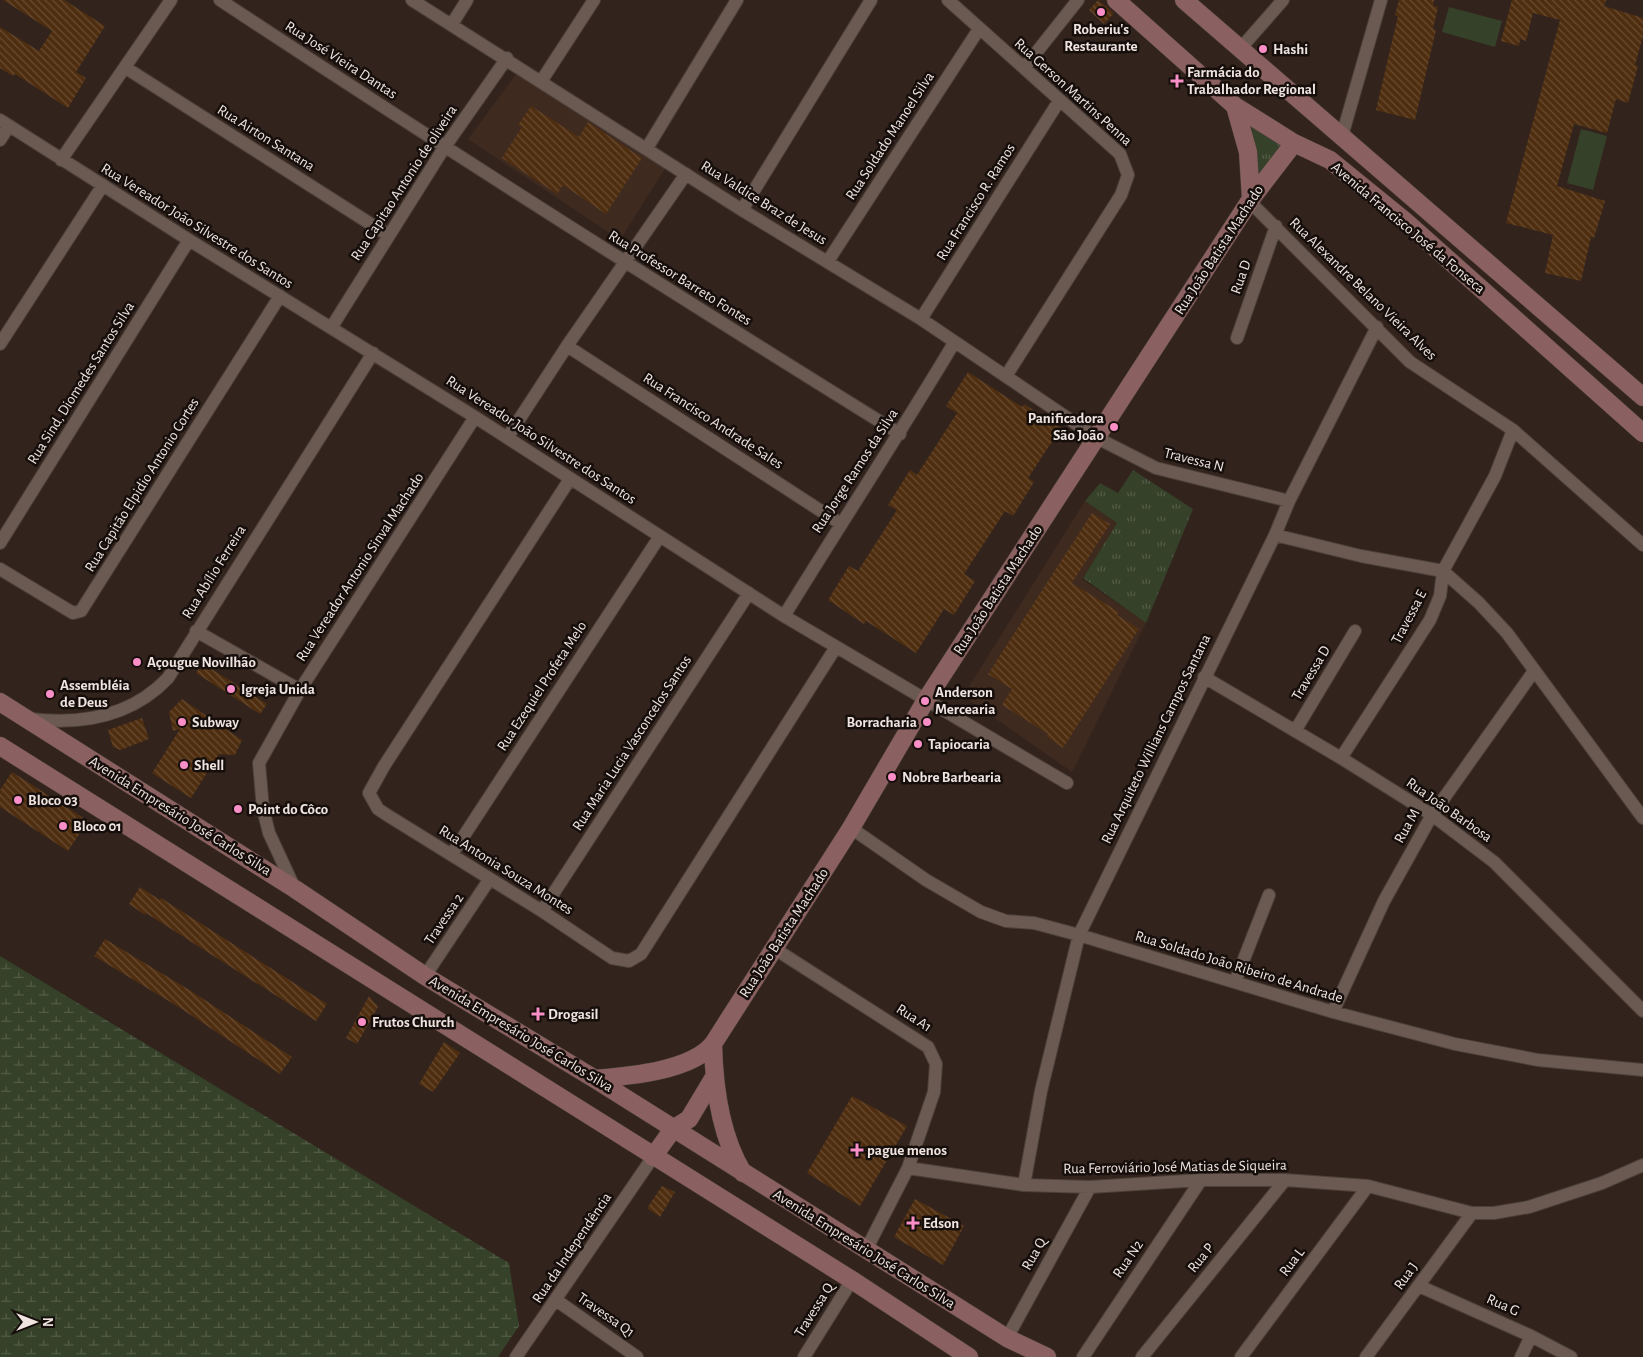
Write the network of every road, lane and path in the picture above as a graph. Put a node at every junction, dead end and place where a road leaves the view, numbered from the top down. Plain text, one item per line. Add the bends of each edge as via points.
1 (170, 0) edge
2 (220, 0) edge
3 (412, 0) edge
4 (467, 0) edge
5 (594, 0) edge
6 (737, 0) edge
7 (871, 0) edge
8 (948, 0) edge
9 (1078, 0) edge
10 (1116, 0) edge
11 (1184, 0) edge
12 (1283, 0) edge
13 (1381, 0) edge
14 (452, 24) junction
15 (979, 29) junction
16 (1240, 49) junction
17 (507, 58) junction
18 (126, 68) junction
19 (1024, 68) junction
20 (542, 80) junction
21 (1059, 101) junction
22 (1235, 106) junction
23 (4, 123) edge
24 (1342, 136) junction
25 (0, 140) edge
26 (1294, 143) junction
27 (444, 148) junction
28 (646, 148) junction
29 (61, 160) junction
30 (686, 174) junction
31 (103, 185) junction
32 (1250, 200) junction
33 (742, 210) junction
34 (1276, 226) junction
35 (388, 234) junction
36 (190, 240) junction
37 (828, 261) junction
38 (625, 264) junction
39 (280, 296) junction
40 (920, 319) junction
41 (1377, 327) junction
42 (331, 328) junction
43 (1237, 338) dead end
44 (0, 344) edge
45 (954, 344) junction
46 (567, 346) junction
47 (373, 352) junction
48 (1006, 376) junction
49 (1643, 397) edge
50 (475, 417) junction
51 (1514, 430) junction
52 (1643, 433) edge
53 (900, 434) junction
54 (507, 438) junction
55 (1097, 438) junction
56 (570, 479) junction
57 (1289, 501) junction
58 (841, 524) junction
59 (1275, 535) junction
60 (660, 536) junction
61 (0, 542) edge
62 (1643, 545) edge
63 (0, 569) edge
64 (1442, 571) junction
65 (749, 594) junction
66 (784, 616) junction
67 (196, 631) junction
68 (1355, 631) dead end
69 (836, 647) junction
70 (1534, 671) junction
71 (1204, 677) junction
72 (300, 690) junction
73 (926, 700) junction
74 (0, 702) edge
75 (24, 718) junction
76 (1295, 731) junction
77 (0, 746) edge
78 (1341, 758) junction
79 (1067, 783) dead end
80 (1432, 815) junction
81 (1643, 818) edge
82 (851, 828) junction
83 (452, 854) junction
84 (489, 880) junction
85 (295, 889) junction
86 (1269, 894) dead end
87 (542, 911) junction
88 (1079, 935) junction
89 (775, 949) junction
90 (425, 976) junction
91 (1235, 982) junction
92 (1643, 1011) edge
93 (1333, 1012) junction
94 (709, 1048) junction
95 (1643, 1070) edge
96 (595, 1079) junction
97 (714, 1079) junction
98 (673, 1129) junction
99 (653, 1157) junction
100 (1643, 1165) edge
101 (908, 1168) junction
102 (744, 1175) junction
103 (1201, 1180) junction
104 (1285, 1180) junction
105 (1024, 1185) junction
106 (1368, 1186) junction
107 (1090, 1187) junction
108 (1472, 1213) junction
109 (866, 1250) junction
110 (852, 1280) junction
111 (1419, 1286) junction
112 (556, 1300) junction
113 (1532, 1336) junction
114 (1007, 1338) junction
115 (623, 1353) edge
116 (516, 1357) edge
117 (637, 1357) edge
118 (804, 1357) edge
119 (969, 1357) edge
120 (1047, 1357) edge
121 (1083, 1357) edge
122 (1142, 1357) edge
123 (1241, 1357) edge
124 (1366, 1357) edge
125 (1522, 1357) edge
126 (1572, 1357) edge

1 - 18 street
2 - 27 street, Rua José Vieira Dantas
3 - 14 street, Rua Valdice Braz de Jesus
4 - 14 street
5 - 20 street
6 - 28 street
7 - 33 street
8 - 15 street, Rua Gerson Martins Penna
9 - 19 street
10 - 22 main road, Avenida Francisco José da Fonseca
11 - 16 main road, Avenida Francisco José da Fonseca
12 - 16 street
13 - 24 street
14 - 17 street, Rua Valdice Braz de Jesus
15 - 19 street, Rua Gerson Martins Penna
15 - 37 street, Rua Soldado Manoel Silva
16 - 24 main road, Avenida Francisco José da Fonseca
17 - 20 street, Rua Valdice Braz de Jesus
17 - 27 street, Rua Capitao Antonio de oliveira
18 - 29 street
18 - 35 street, Rua Airton Santana
19 - 21 street, Rua Gerson Martins Penna
20 - 28 street, Rua Valdice Braz de Jesus
21 - 40 street, Rua Francisco R. Ramos
21 - 48 street, Rua Gerson Martins Penna via 1120,154 1128,175 1121,195
22 - 26 main road, Avenida Francisco José da Fonseca
22 - 32 main road via 1248,152
23 - 25 street
23 - 29 street, Rua Vereador João Silvestre dos Santos
24 - 49 main road, Avenida Francisco José da Fonseca
26 - 32 main road, Rua João Batista Machado
26 - 52 main road, Avenida Francisco José da Fonseca via 1330,160 1405,222
27 - 35 street, Rua Capitao Antonio de oliveira
27 - 38 street, Rua Professor Barreto Fontes
28 - 30 street, Rua Valdice Braz de Jesus
29 - 31 street, Rua Vereador João Silvestre dos Santos
30 - 33 street, Rua Valdice Braz de Jesus
30 - 38 street
31 - 36 street, Rua Vereador João Silvestre dos Santos
31 - 44 street
32 - 34 street, Rua Alexandre Belano Vieira Alves
32 - 55 main road, Rua João Batista Machado
33 - 37 street, Rua Valdice Braz de Jesus
34 - 41 street, Rua Alexandre Belano Vieira Alves
34 - 43 street, Rua D
35 - 42 street, Rua Capitao Antonio de oliveira
36 - 39 street, Rua Vereador João Silvestre dos Santos
36 - 61 street, Rua Sind, Diomedes Santos Silva
37 - 40 street, Rua Valdice Braz de Jesus
38 - 46 street
38 - 53 street, Rua Professor Barreto Fontes
39 - 42 street, Rua Vereador João Silvestre dos Santos
39 - 63 street, Rua Capitão Elpidio Antonio Cortes via 81,611 76,614 70,612
40 - 45 street, Rua Valdice Braz de Jesus
41 - 51 street, Rua Alexandre Belano Vieira Alves via 1422,370
41 - 57 street, Rua Arquiteto Willians Campos Santana
42 - 47 street, Rua Vereador João Silvestre dos Santos
45 - 48 street, Rua Valdice Braz de Jesus
45 - 53 street, Rua Jorge Ramos da Silva
46 - 54 street
46 - 58 street, Rua Francisco Andrade Sales
47 - 50 street, Rua Vereador João Silvestre dos Santos
47 - 67 street, Rua Abílio Ferreira
48 - 55 street, Rua Valdice Braz de Jesus
50 - 54 street, Rua Vereador João Silvestre dos Santos
50 - 72 street, Rua Vereador Antonio Sinval Machado
51 - 62 street, Rua Alexandre Belano Vieira Alves
51 - 64 street, Travessa E via 1496,476
53 - 58 street, Rua Jorge Ramos da Silva
54 - 56 street, Rua Vereador João Silvestre dos Santos
55 - 57 street, Travessa N via 1156,468
55 - 73 main road, Rua João Batista Machado
56 - 60 street, Rua Vereador João Silvestre dos Santos
56 - 83 street, Rua Antonia Souza Montes via 369,793 378,809
57 - 59 street, Rua Arquiteto Willians Campos Santana
58 - 66 street, Rua Jorge Ramos da Silva
59 - 64 street
59 - 71 street, Rua Arquiteto Willians Campos Santana
60 - 65 street, Rua Vereador João Silvestre dos Santos
60 - 83 street, Rua Ezequiel Profeta Melo
64 - 70 street via 1507,632
64 - 78 street, Travessa E via 1440,596 1430,620
65 - 66 street, Rua Vereador João Silvestre dos Santos
65 - 87 street, Rua Maria Lucia Vasconcelos Santos
66 - 69 street, Rua Vereador João Silvestre dos Santos
67 - 72 street
67 - 75 street, Rua Abílio Ferreira via 168,678 153,693 117,712 61,722
68 - 76 street, Travessa D
69 - 73 street, Rua Vereador João Silvestre dos Santos
69 - 87 street, Rua Antonia Souza Montes via 637,958 629,962 612,958
70 - 80 street, Rua M
70 - 81 street
71 - 76 street, Rua João Barbosa
71 - 88 street, Rua Arquiteto Willians Campos Santana
72 - 85 street, Rua Vereador Antonio Sinval Machado via 259,763 268,833
73 - 79 street, Rua Vereador João Silvestre dos Santos
73 - 82 main road, Rua João Batista Machado
74 - 75 main road, Avenida Empresário José Carlos Silva
75 - 85 main road, Avenida Empresário José Carlos Silva
76 - 78 street, Rua João Barbosa
77 - 99 main road, Avenida Empresário José Carlos Silva
78 - 80 street, Rua João Barbosa
80 - 92 street, Rua João Barbosa via 1494,862
80 - 93 street, Rua M via 1384,901
82 - 88 street, Rua Soldado João Ribeiro de Andrade via 926,880 981,912 1006,921 1034,923
82 - 89 main road, Rua João Batista Machado
83 - 84 street, Rua Antonia Souza Montes
84 - 87 street, Rua Antonia Souza Montes
84 - 90 street, Travessa 2
85 - 90 main road, Avenida Empresário José Carlos Silva
86 - 91 street
88 - 91 street, Rua Soldado João Ribeiro de Andrade
88 - 105 street, Rua Arquiteto Willians Campos Santana via 1041,1091
89 - 94 main road, Rua João Batista Machado
89 - 101 street, Rua A1 via 928,1047 933,1054 937,1075 934,1092
90 - 96 main road, Avenida Empresário José Carlos Silva
91 - 93 street, Rua Soldado João Ribeiro de Andrade
93 - 95 street, Rua Soldado João Ribeiro de Andrade via 1455,1044 1538,1060
94 - 96 main road via 650,1072
94 - 97 main road
96 - 98 main road, Avenida Empresário José Carlos Silva
97 - 98 main road via 689,1119
97 - 102 main road via 735,1160
98 - 99 main road
98 - 102 main road, Avenida Empresário José Carlos Silva
99 - 110 main road, Avenida Empresário José Carlos Silva
99 - 112 street, Rua da Independência
100 - 108 street, Rua Ferroviário José Matias de Siqueira via 1602,1183 1530,1207
101 - 105 street, Rua Ferroviário José Matias de Siqueira
101 - 109 street
102 - 109 main road, Avenida Empresário José Carlos Silva
103 - 104 street, Rua Ferroviário José Matias de Siqueira
103 - 107 street, Rua Ferroviário José Matias de Siqueira
103 - 121 street, Rua N2
104 - 106 street, Rua Ferroviário José Matias de Siqueira
104 - 122 street, Rua P
105 - 107 street, Rua Ferroviário José Matias de Siqueira
106 - 108 street, Rua Ferroviário José Matias de Siqueira
106 - 123 street, Rua L
107 - 114 street, Rua Q
108 - 111 street, Rua J
109 - 114 main road, Avenida Empresário José Carlos Silva
110 - 118 street, Travessa Q
110 - 119 main road, Avenida Empresário José Carlos Silva
111 - 113 street, Rua G
111 - 124 street, Rua J
112 - 115 street, Travessa Q1
112 - 116 street, Rua da Independência
113 - 125 street
113 - 126 street, Rua G
114 - 120 main road, Avenida Empresário José Carlos Silva
115 - 117 street, Travessa Q1

